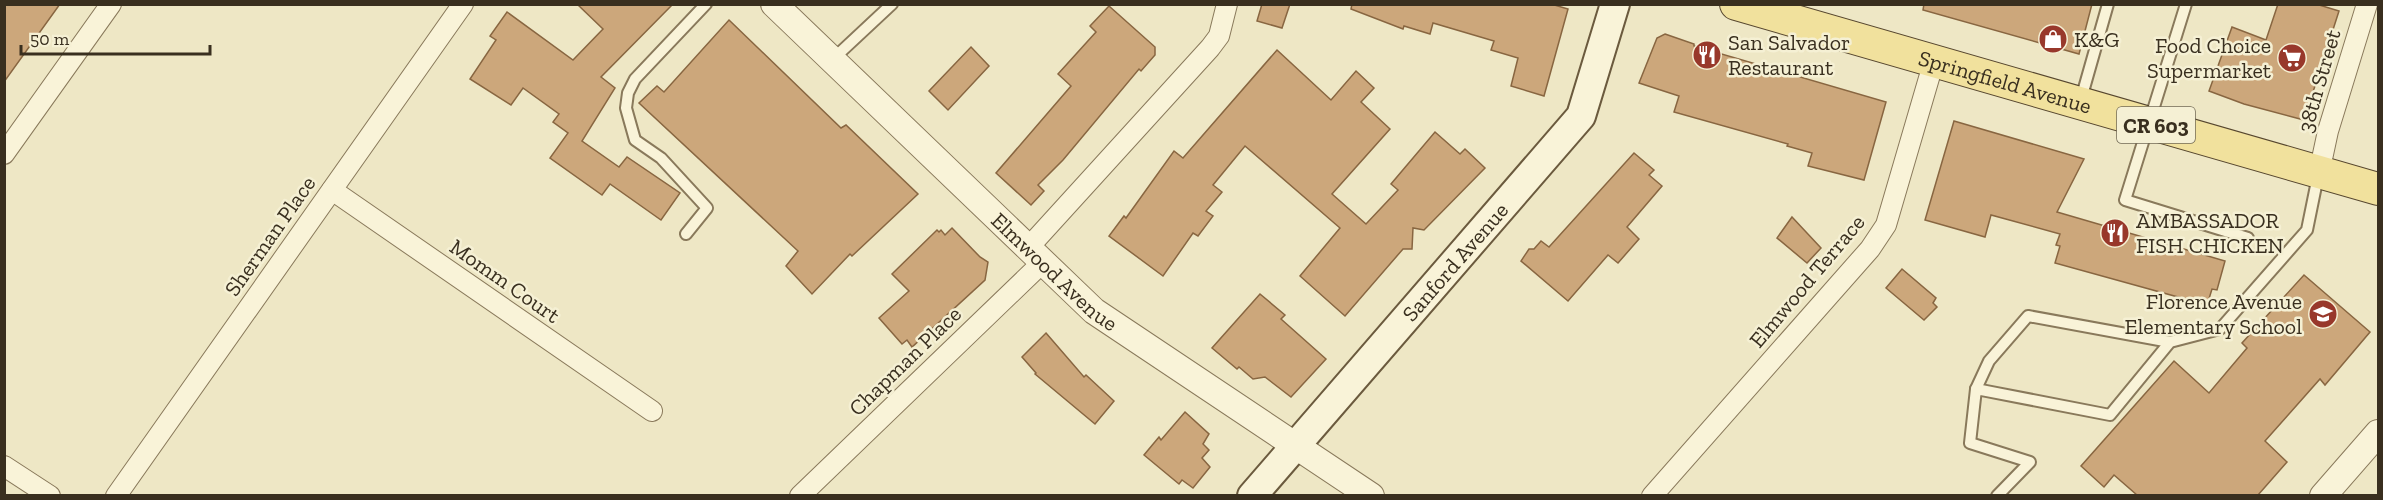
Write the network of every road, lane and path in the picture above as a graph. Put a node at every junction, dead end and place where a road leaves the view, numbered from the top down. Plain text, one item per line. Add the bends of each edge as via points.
1 (111, 4) edge
2 (463, 4) edge
3 (706, 4) edge
4 (774, 4) edge
5 (892, 4) edge
6 (1227, 4) edge
7 (1615, 4) edge
8 (1736, 4) edge
9 (2108, 4) edge
10 (2186, 4) edge
11 (2367, 4) edge
12 (832, 60) junction
13 (1934, 61) junction
14 (2080, 103) junction
15 (2148, 122) junction
16 (4, 154) edge
17 (2319, 173) junction
18 (2379, 189) edge
19 (332, 190) junction
20 (686, 234) dead end
21 (2247, 238) dead end
22 (1035, 254) junction
23 (2170, 342) junction
24 (1976, 389) junction
25 (652, 411) dead end
26 (2379, 433) edge
27 (1295, 445) junction
28 (4, 466) edge
29 (50, 495) edge
30 (116, 495) edge
31 (800, 495) edge
32 (1252, 495) edge
33 (1371, 495) edge
34 (1652, 495) edge
35 (1997, 495) edge
36 (2323, 495) edge

1 - 16 street
2 - 19 street, Sherman Place
3 - 20 lane via 635,79 626,108 635,140 661,158 706,208
4 - 12 street, Elmwood Avenue
5 - 12 lane
6 - 22 street, Chapman Place via 1219,36 1210,48
7 - 27 main road, Sanford Avenue via 1581,116
8 - 13 main road, Springfield Avenue / CR 603
9 - 14 lane
10 - 15 lane
11 - 17 street, 38th Street
12 - 22 street, Elmwood Avenue
13 - 14 main road, Springfield Avenue / CR 603
13 - 34 street, Elmwood Terrace via 1886,225 1870,249
14 - 15 main road, Springfield Avenue / CR 603
15 - 17 main road, Springfield Avenue / CR 603
15 - 21 lane via 2125,200
17 - 18 main road, Springfield Avenue / CR 603
17 - 23 lane via 2307,230 2220,329
19 - 25 street, Momm Court
19 - 30 street, Sherman Place
22 - 27 street, Elmwood Avenue via 1094,311
22 - 31 street, Chapman Place
23 - 24 lane via 2109,415
23 - 24 lane via 2028,316 1989,360
24 - 35 lane via 1970,443 2030,462
26 - 36 street
27 - 32 main road, Sanford Avenue
27 - 33 street, Elmwood Avenue
28 - 29 street

